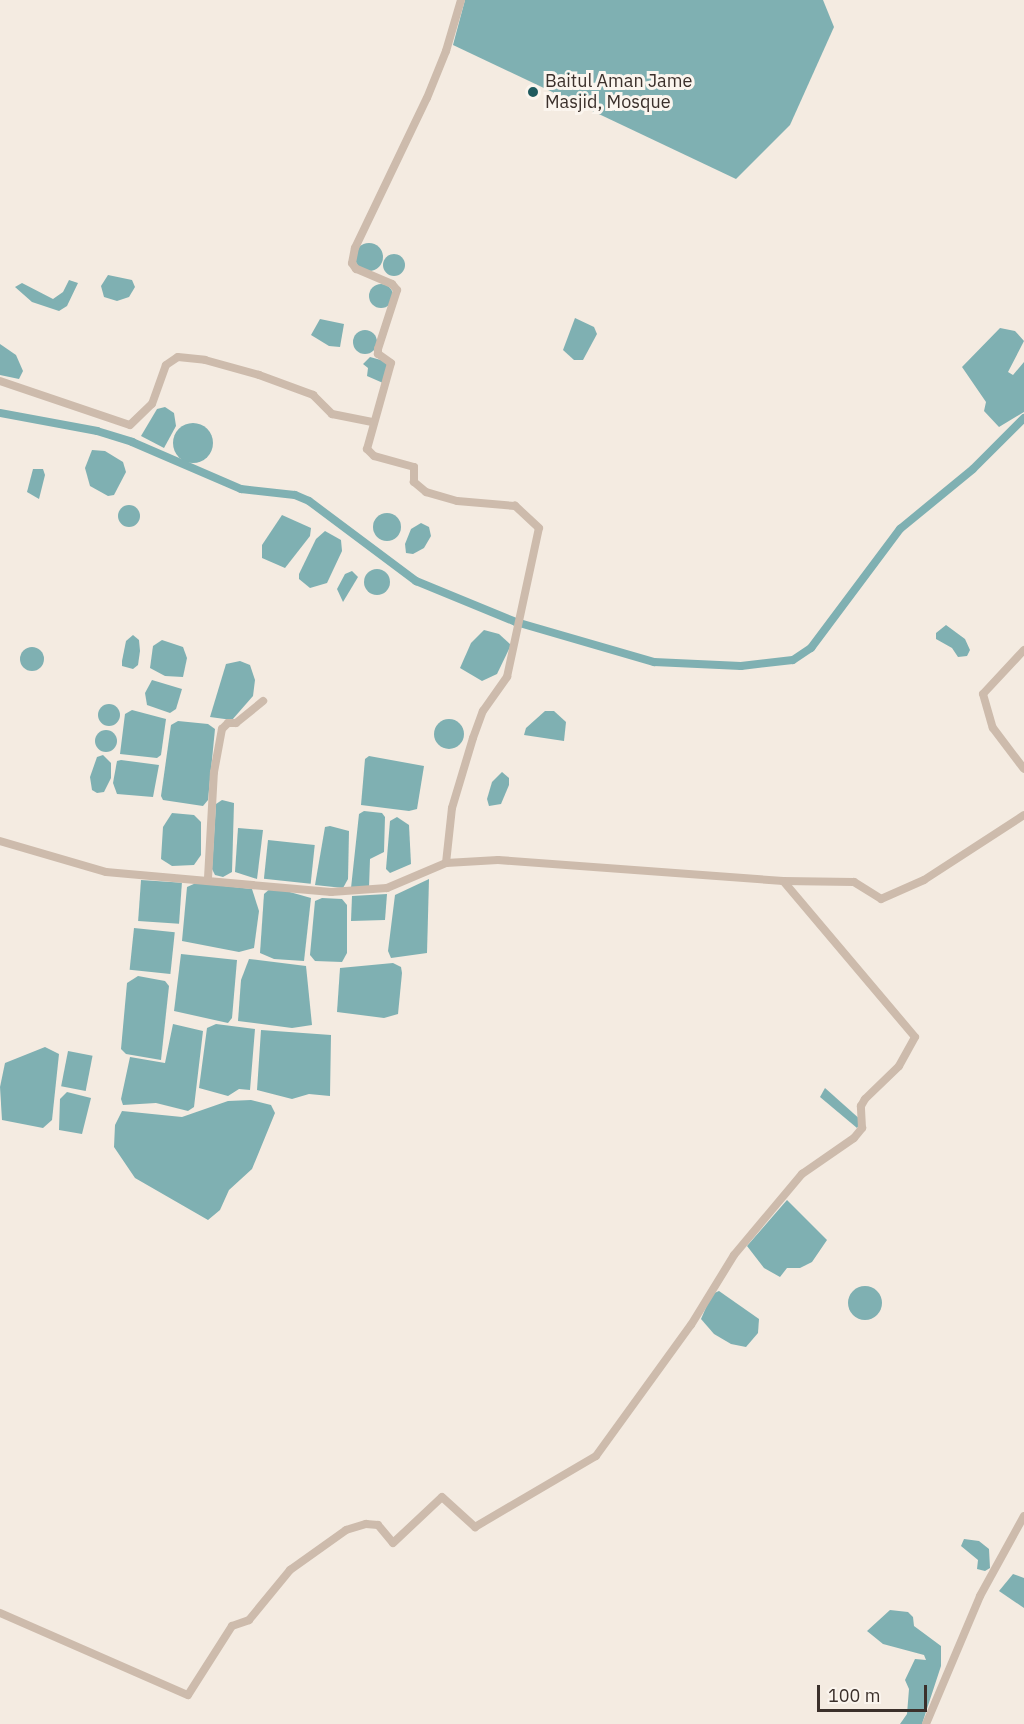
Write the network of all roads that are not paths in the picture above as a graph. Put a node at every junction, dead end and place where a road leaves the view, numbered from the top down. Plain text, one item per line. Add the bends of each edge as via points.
1 (461, 0) edge
2 (0, 381) edge
3 (372, 422) junction
4 (1024, 650) edge
5 (263, 701) dead end
6 (1024, 768) edge
7 (1024, 815) edge
8 (0, 841) edge
9 (446, 863) junction
10 (208, 878) junction
11 (783, 881) junction
12 (1024, 1516) edge
13 (0, 1613) edge
14 (926, 1724) edge

1 - 3 street via 427,98 352,256 356,269 392,284 397,290 378,349 378,354 391,363
2 - 3 street via 130,425 152,404 166,365 178,357 259,375 313,395 332,414
3 - 9 street via 368,449 374,456 414,466 419,488 457,501 515,506 539,528 507,677 483,711 473,738 452,808
4 - 6 street via 983,694 993,728
5 - 10 street via 222,729 214,772
7 - 11 street via 924,880 891,896 880,899 854,882
8 - 10 street via 106,872
9 - 10 street via 387,888 358,893
9 - 11 street via 498,860
11 - 13 street via 915,1037 898,1066 861,1106 862,1128 854,1138 802,1174 734,1255 691,1325 596,1456 476,1527 442,1497 393,1543 378,1525 346,1530 290,1570 249,1620 232,1626 188,1695
12 - 14 street via 980,1596

